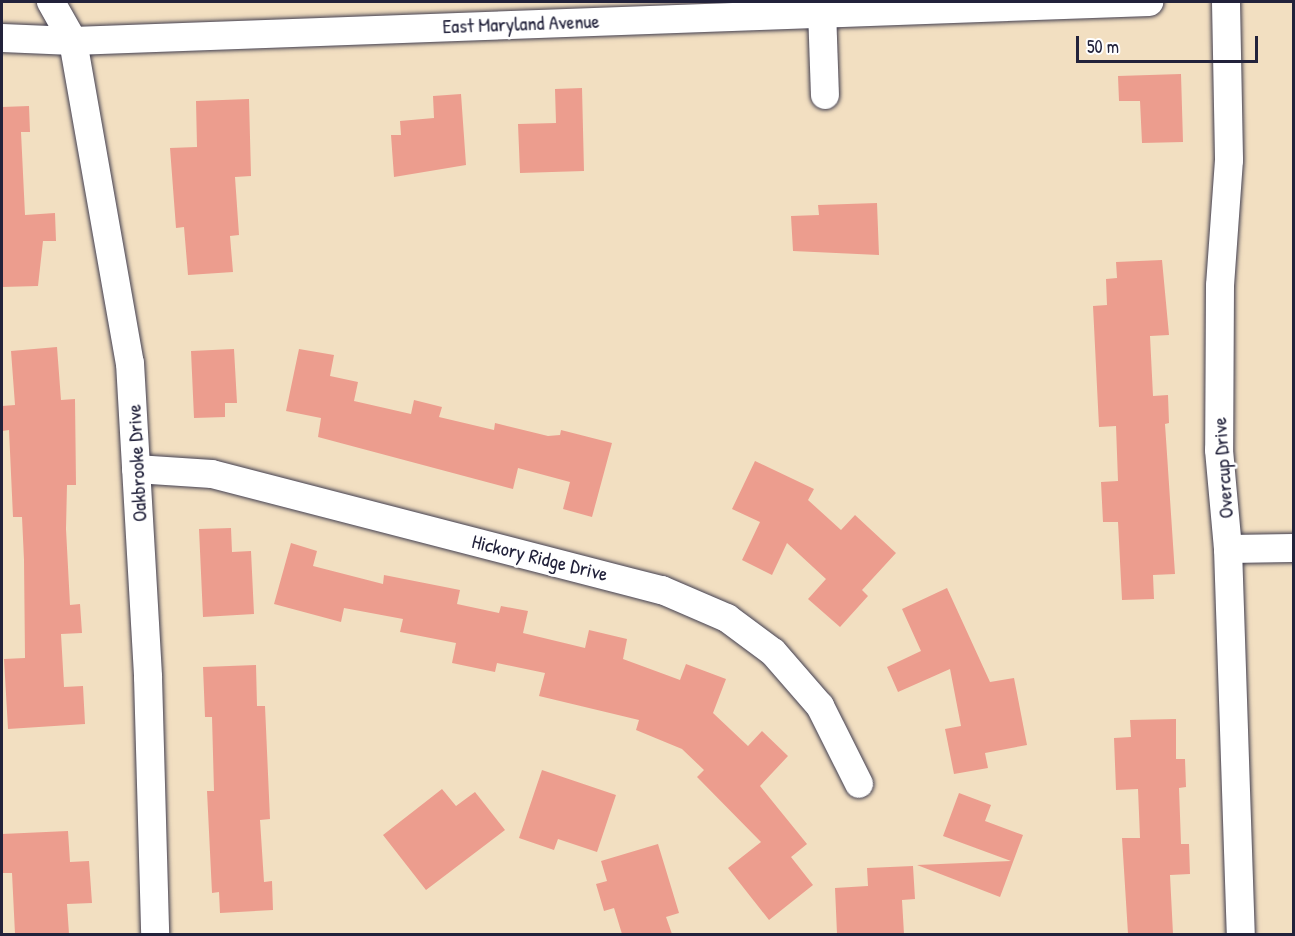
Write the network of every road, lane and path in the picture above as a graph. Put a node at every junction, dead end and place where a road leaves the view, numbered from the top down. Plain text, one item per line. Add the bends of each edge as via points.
1 (51, 2) edge
2 (1149, 2) edge
3 (1226, 2) edge
4 (836, 7) edge
5 (2, 38) edge
6 (73, 41) junction
7 (825, 95) dead end
8 (136, 469) junction
9 (1293, 548) edge
10 (1228, 549) junction
11 (859, 784) dead end
12 (155, 934) edge
13 (1241, 934) edge

1 - 6 street, Oakbrooke Drive
2 - 4 street, East Maryland Avenue
3 - 10 street, Overcup Drive via 1229,160 1218,378
4 - 6 street, East Maryland Avenue
4 - 7 street
5 - 6 street, East Maryland Avenue
6 - 8 street, Oakbrooke Drive via 128,352
8 - 11 street, Hickory Ridge Drive via 212,474 662,590 727,618 773,652 820,706
8 - 12 street, Oakbrooke Drive
9 - 10 street
10 - 13 street, Overcup Drive

